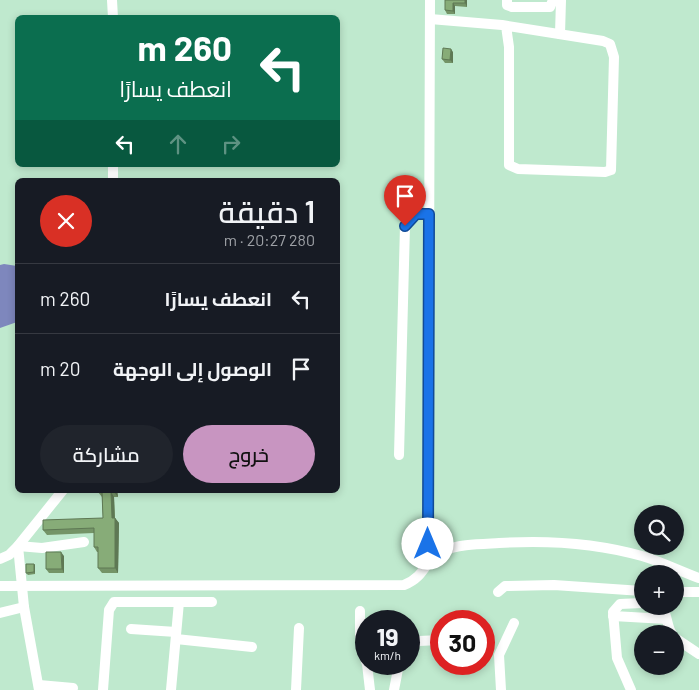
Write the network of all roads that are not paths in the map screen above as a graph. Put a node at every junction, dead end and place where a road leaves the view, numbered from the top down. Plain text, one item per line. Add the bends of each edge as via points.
1 (112, 0) edge
2 (430, 0) edge
3 (507, 0) edge
4 (553, 0) edge
5 (561, 0) edge
6 (113, 15) edge
7 (430, 19) junction
8 (506, 26) junction
9 (560, 34) junction
10 (429, 214) junction
11 (399, 455) dead end
12 (61, 493) edge
13 (84, 542) dead end
14 (18, 546) junction
15 (0, 560) edge
16 (428, 564) junction
17 (699, 578) edge
18 (0, 586) edge
19 (22, 586) junction
20 (634, 591) edge
21 (498, 592) dead end
22 (684, 592) edge
23 (699, 592) edge
24 (179, 602) junction
25 (212, 602) dead end
26 (634, 603) edge
27 (24, 607) junction
28 (0, 613) edge
29 (664, 615) edge
30 (613, 616) junction
31 (666, 619) junction
32 (514, 623) dead end
33 (668, 625) edge
34 (299, 628) dead end
35 (131, 629) dead end
36 (176, 635) junction
37 (684, 644) edge
38 (252, 648) dead end
39 (699, 654) edge
40 (368, 675) edge
41 (397, 675) edge
42 (39, 687) edge
43 (74, 688) dead end
44 (103, 690) edge
45 (171, 690) edge
46 (296, 690) edge
47 (370, 690) edge
48 (394, 690) edge
49 (501, 690) edge
50 (631, 690) edge

1 - 6 street
2 - 7 street
3 - 4 street via 510,7 551,7
5 - 9 street
7 - 8 street
7 - 10 street
8 - 9 street
8 - 9 street via 509,47 509,165 518,169 608,172 612,168 614,52 610,44 603,41
10 - 11 street via 416,214 405,226
10 - 16 street
12 - 14 street
13 - 14 street via 42,548
14 - 15 street
14 - 19 street
16 - 17 street via 449,548 489,543 551,542 642,556
16 - 19 street via 415,580 404,585
18 - 19 street
19 - 27 street
20 - 21 street via 505,586
22 - 23 street
24 - 25 street
24 - 36 street
24 - 44 street via 119,602 111,605
26 - 30 street via 620,604 614,609
27 - 28 street
27 - 42 street
29 - 31 street
30 - 31 street
30 - 50 street via 617,658
31 - 33 street
32 - 49 street via 500,655
34 - 46 street
35 - 36 street
36 - 38 street
36 - 45 street
37 - 39 street
40 - 47 street
41 - 48 street
42 - 43 street

